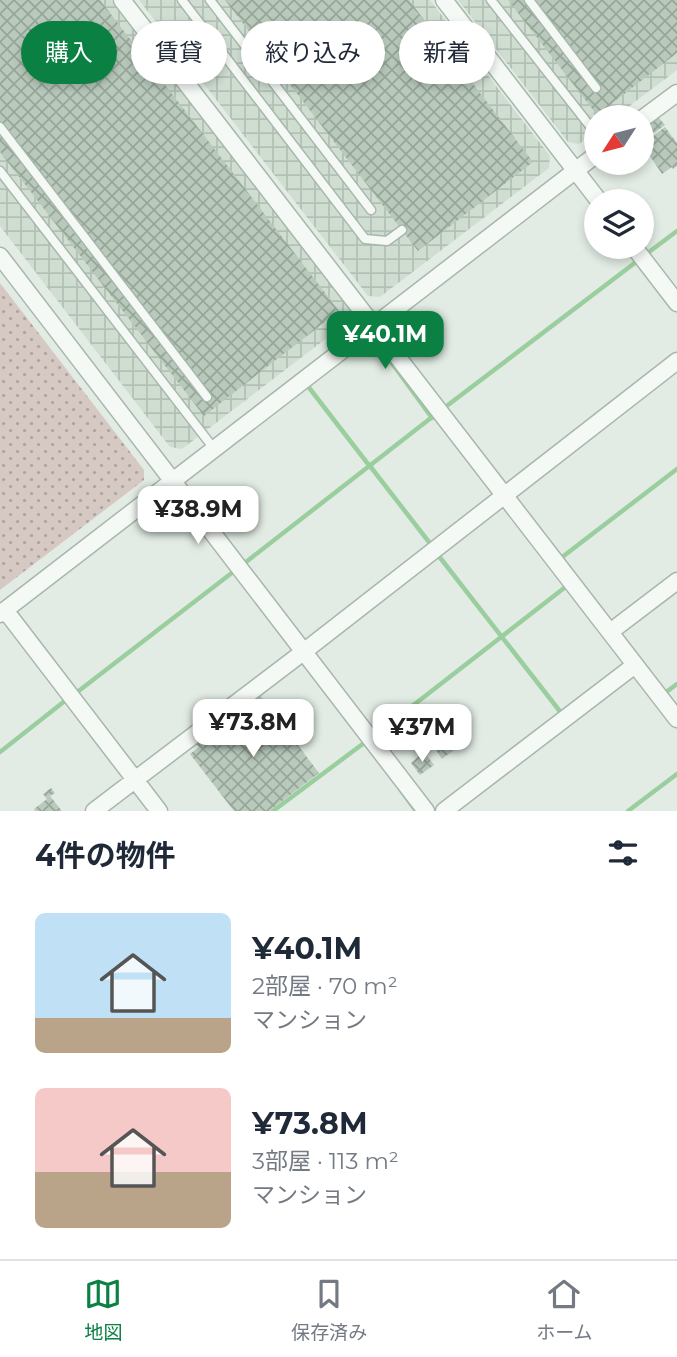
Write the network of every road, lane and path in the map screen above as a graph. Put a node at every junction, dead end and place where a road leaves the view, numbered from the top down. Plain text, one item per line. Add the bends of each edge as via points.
1 (122, 0) edge
2 (182, 0) edge
3 (210, 0) edge
4 (443, 0) edge
5 (491, 0) edge
6 (529, 0) edge
7 (596, 88) dead end
8 (677, 93) edge
9 (654, 110) edge
10 (584, 118) edge
11 (0, 128) edge
12 (584, 163) edge
13 (575, 170) junction
14 (0, 171) edge
15 (590, 189) edge
16 (371, 210) dead end
17 (402, 230) dead end
18 (0, 256) edge
19 (643, 259) edge
20 (677, 303) edge
21 (372, 326) junction
22 (677, 361) edge
23 (207, 397) dead end
24 (215, 450) junction
25 (173, 483) junction
26 (506, 495) junction
27 (677, 581) edge
28 (2, 612) edge
29 (610, 632) junction
30 (302, 653) junction
31 (635, 665) junction
32 (677, 719) edge
33 (136, 780) junction
34 (94, 811) edge
35 (159, 811) edge
36 (426, 811) edge
37 (444, 811) edge

1 - 21 street
2 - 17 lane via 365,239 387,241
3 - 16 lane
4 - 13 street
5 - 10 lane
6 - 7 lane
8 - 9 street
11 - 23 lane
12 - 13 street
13 - 15 street
13 - 21 street
14 - 24 lane
18 - 25 street
19 - 20 street
21 - 24 street
21 - 26 street
22 - 26 street
24 - 25 street
25 - 28 street
25 - 30 street
26 - 29 street
26 - 30 street
27 - 29 street
28 - 33 street
29 - 31 street
30 - 33 street
30 - 36 street
31 - 32 street
31 - 37 street
33 - 34 street
33 - 35 street

